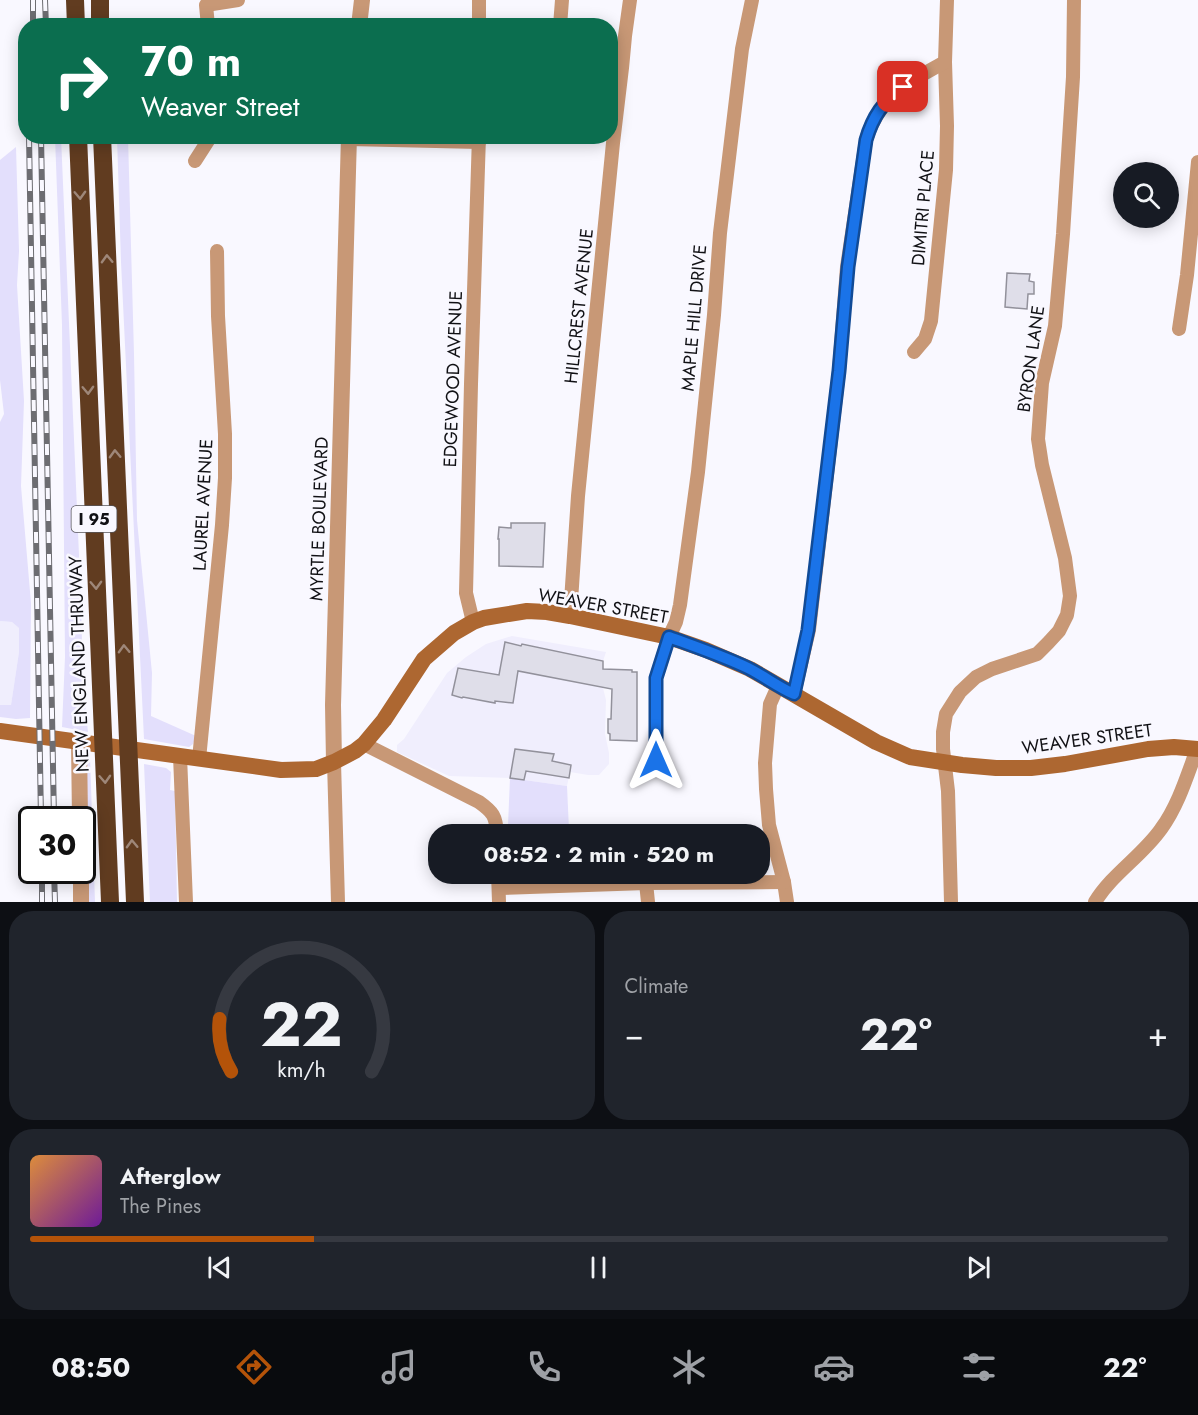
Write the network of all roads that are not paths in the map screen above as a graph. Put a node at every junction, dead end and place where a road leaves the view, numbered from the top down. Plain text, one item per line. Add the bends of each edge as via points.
1 (75, 0) edge
2 (100, 0) edge
3 (238, 0) edge
4 (362, 0) edge
5 (479, 0) edge
6 (562, 0) edge
7 (630, 0) edge
8 (752, 0) edge
9 (947, 0) edge
10 (1074, 0) edge
11 (76, 18) edge
12 (100, 18) edge
13 (207, 18) edge
14 (361, 18) edge
15 (479, 18) edge
16 (561, 18) edge
17 (618, 35) edge
18 (945, 62) junction
19 (78, 144) edge
20 (102, 144) edge
21 (206, 144) edge
22 (349, 144) edge
23 (479, 144) edge
24 (609, 144) edge
25 (195, 160) dead end
26 (1198, 162) edge
27 (218, 251) dead end
28 (1179, 329) dead end
29 (914, 352) dead end
30 (570, 616) junction
31 (473, 622) junction
32 (669, 637) junction
33 (778, 686) junction
34 (794, 694) junction
35 (0, 731) edge
36 (364, 744) junction
37 (79, 747) junction
38 (1198, 749) edge
39 (180, 756) junction
40 (199, 759) junction
41 (656, 760) dead end
42 (334, 762) junction
43 (944, 763) junction
44 (80, 806) edge
45 (496, 824) edge
46 (770, 882) edge
47 (784, 882) junction
48 (81, 884) edge
49 (634, 884) edge
50 (646, 884) edge
51 (499, 895) edge
52 (81, 902) edge
53 (110, 902) edge
54 (135, 902) edge
55 (186, 902) edge
56 (338, 902) edge
57 (648, 902) edge
58 (787, 902) edge
59 (951, 902) edge
60 (1095, 902) edge

1 - 11 highway
2 - 12 highway
3 - 13 street via 206,5
4 - 14 street
5 - 15 street
6 - 16 street
7 - 17 street, HILLCREST AVENUE
8 - 32 street, MAPLE HILL DRIVE via 742,50 720,233 698,472 680,605
9 - 18 street, DIMITRI PLACE
10 - 43 street, BYRON LANE via 1064,234 1055,326 1042,383 1038,440 1065,558 1070,596 1067,615 1059,631 1036,654 992,669 960,692 946,714
18 - 29 street, DIMITRI PLACE via 946,170 931,321 925,339
18 - 34 street via 893,95 878,111 866,140 808,630
19 -> 53 highway, NEW ENGLAND THRUWAY / I 95
54 -> 20 highway, I 95
21 - 25 street
22 - 42 street, MYRTLE BOULEVARD
23 - 31 street, EDGEWOOD AVENUE via 466,593
24 - 30 street, HILLCREST AVENUE
26 - 28 street
27 - 40 street, LAUREL AVENUE via 225,478
30 - 31 main road, WEAVER STREET via 527,611
30 - 32 main road, WEAVER STREET
31 - 36 main road, WEAVER STREET via 424,659
32 - 33 main road, WEAVER STREET via 750,669
32 - 41 street, MAPLE HILL DRIVE via 656,678
33 - 34 main road, WEAVER STREET
33 - 47 street via 770,704 765,764 769,825
34 - 43 main road, WEAVER STREET via 876,742 910,757
35 - 37 main road, WEAVER STREET
36 - 42 main road, WEAVER STREET
36 - 45 street via 479,802 491,811
37 - 39 main road, WEAVER STREET
37 - 44 street
38 - 43 main road, WEAVER STREET via 1148,749 1031,768
38 - 60 street via 1161,830
39 - 40 main road, WEAVER STREET
39 - 55 street
40 - 42 main road, WEAVER STREET via 281,770 316,769
42 - 56 street, MYRTLE BOULEVARD
43 - 59 street, BYRON LANE
46 - 47 street
47 - 58 street
48 - 52 street
49 - 51 street
50 - 57 street

